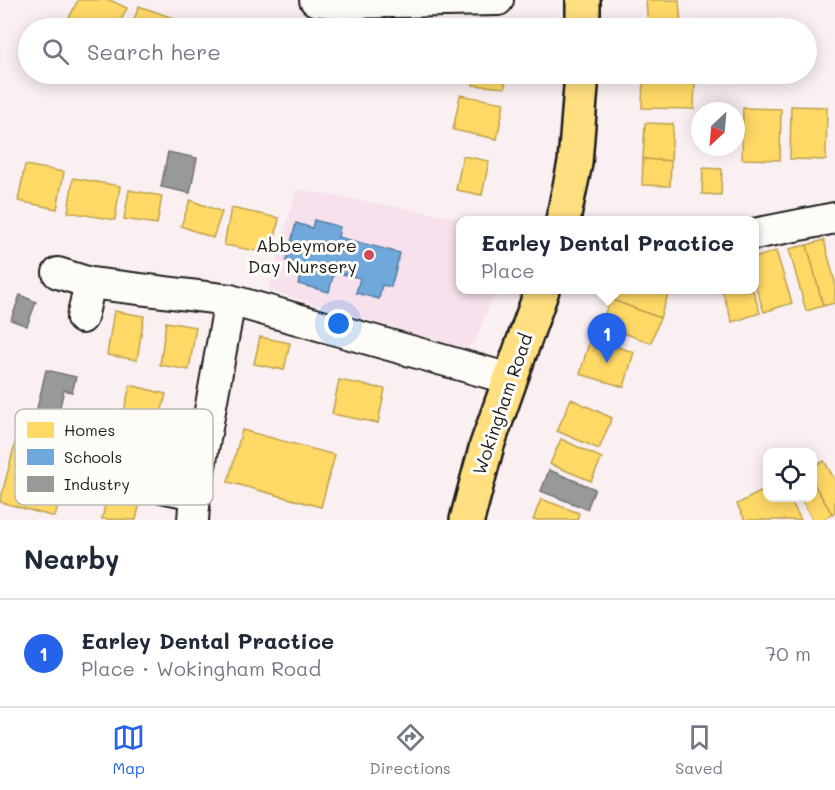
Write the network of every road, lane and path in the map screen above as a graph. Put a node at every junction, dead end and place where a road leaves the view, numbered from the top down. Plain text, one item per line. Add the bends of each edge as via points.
1 (315, 0) edge
2 (498, 0) edge
3 (583, 0) edge
4 (583, 18) edge
5 (581, 84) edge
6 (564, 216) edge
7 (835, 218) edge
8 (759, 233) edge
9 (58, 273) dead end
10 (90, 283) junction
11 (541, 294) edge
12 (230, 300) junction
13 (82, 318) dead end
14 (510, 379) junction
15 (211, 409) edge
16 (467, 520) edge

1 - 2 street
3 - 4 main road
5 - 6 main road via 575,163
7 - 8 street
9 - 10 street
10 - 12 street
10 - 13 street
11 - 14 main road, Wokingham Road
12 - 14 street
12 - 15 street
14 - 16 main road, Wokingham Road

